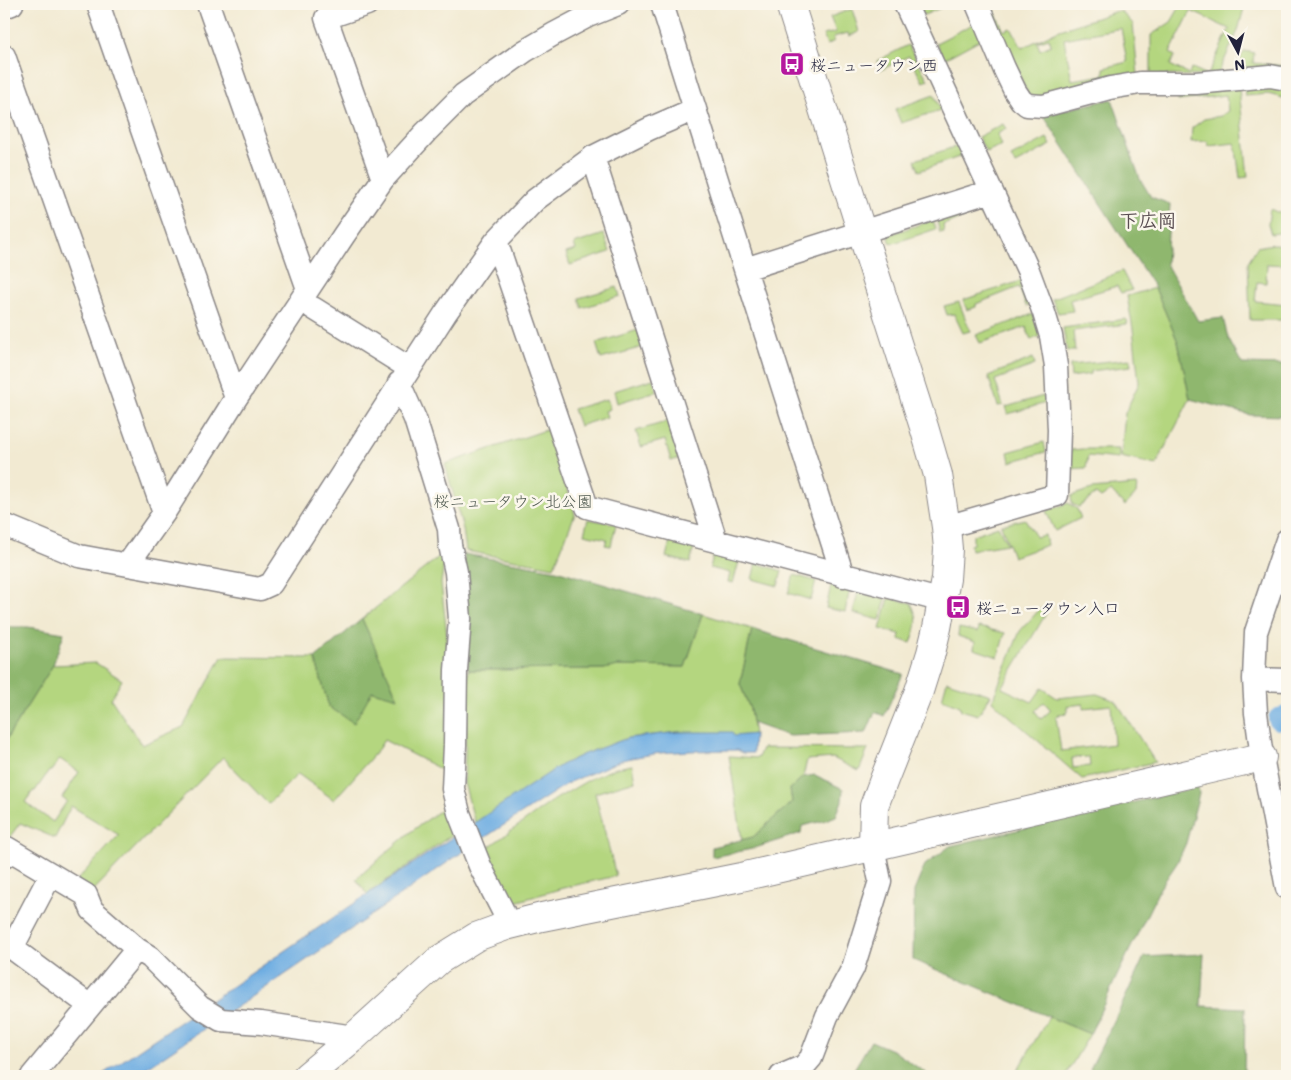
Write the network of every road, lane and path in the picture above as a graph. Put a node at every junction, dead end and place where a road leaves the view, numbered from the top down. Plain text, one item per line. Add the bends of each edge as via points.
1 (12, 4) edge
2 (98, 4) edge
3 (208, 4) edge
4 (367, 4) edge
5 (618, 4) edge
6 (662, 4) edge
7 (790, 4) edge
8 (905, 4) edge
9 (977, 4) edge
10 (4, 7) edge
11 (4, 56) edge
12 (1287, 79) edge
13 (695, 109) junction
14 (594, 157) junction
15 (383, 179) junction
16 (991, 191) junction
17 (862, 233) junction
18 (496, 241) junction
19 (745, 269) junction
20 (311, 298) junction
21 (404, 376) junction
22 (236, 398) junction
23 (164, 513) junction
24 (4, 525) edge
25 (946, 527) junction
26 (1287, 540) edge
27 (716, 541) junction
28 (128, 564) junction
29 (843, 576) junction
30 (943, 601) junction
31 (1254, 679) junction
32 (1287, 680) edge
33 (1262, 757) junction
34 (873, 847) junction
35 (4, 857) edge
36 (51, 874) junction
37 (1287, 888) edge
38 (506, 926) junction
39 (137, 949) junction
40 (90, 1006) junction
41 (354, 1037) junction
42 (32, 1076) edge
43 (307, 1076) edge
44 (780, 1076) edge

1 - 10 street
2 - 22 street
3 - 20 street
4 - 15 street via 326,18
5 - 15 street via 524,51 463,95
6 - 13 street
7 - 17 street
8 - 16 street
9 - 12 street via 1004,68 1027,105 1044,106 1140,83 1196,83 1270,76
11 - 23 street
13 - 14 street
13 - 19 street
14 - 18 street via 535,200
14 - 27 street
15 - 20 street
16 - 17 street
16 - 25 street via 1034,285 1051,336 1057,375 1057,495
17 - 19 street
17 - 25 street via 938,475
18 - 21 street
18 - 27 street via 586,507
19 - 29 street
20 - 21 street
20 - 22 street
21 - 28 street via 271,584 260,588
21 - 38 street via 449,529 456,572 460,619 453,789 459,813 480,866 503,911
22 - 23 street
23 - 28 street
24 - 28 street via 80,556
25 - 30 street via 948,549
26 - 31 street via 1256,632
27 - 29 street
29 - 30 street
30 - 34 street via 919,691 874,806
31 - 32 street
31 - 33 street
33 - 34 street
33 - 37 street
34 - 38 street
34 - 44 street via 880,881 853,968 827,1016 811,1058 804,1066
35 - 36 street via 7,848
36 - 39 street via 86,895 92,910
36 - 40 street via 12,948
38 - 41 street via 476,938 439,960
39 - 40 street
39 - 41 street via 150,957 200,1007 223,1021 261,1023
40 - 42 street
41 - 43 street

